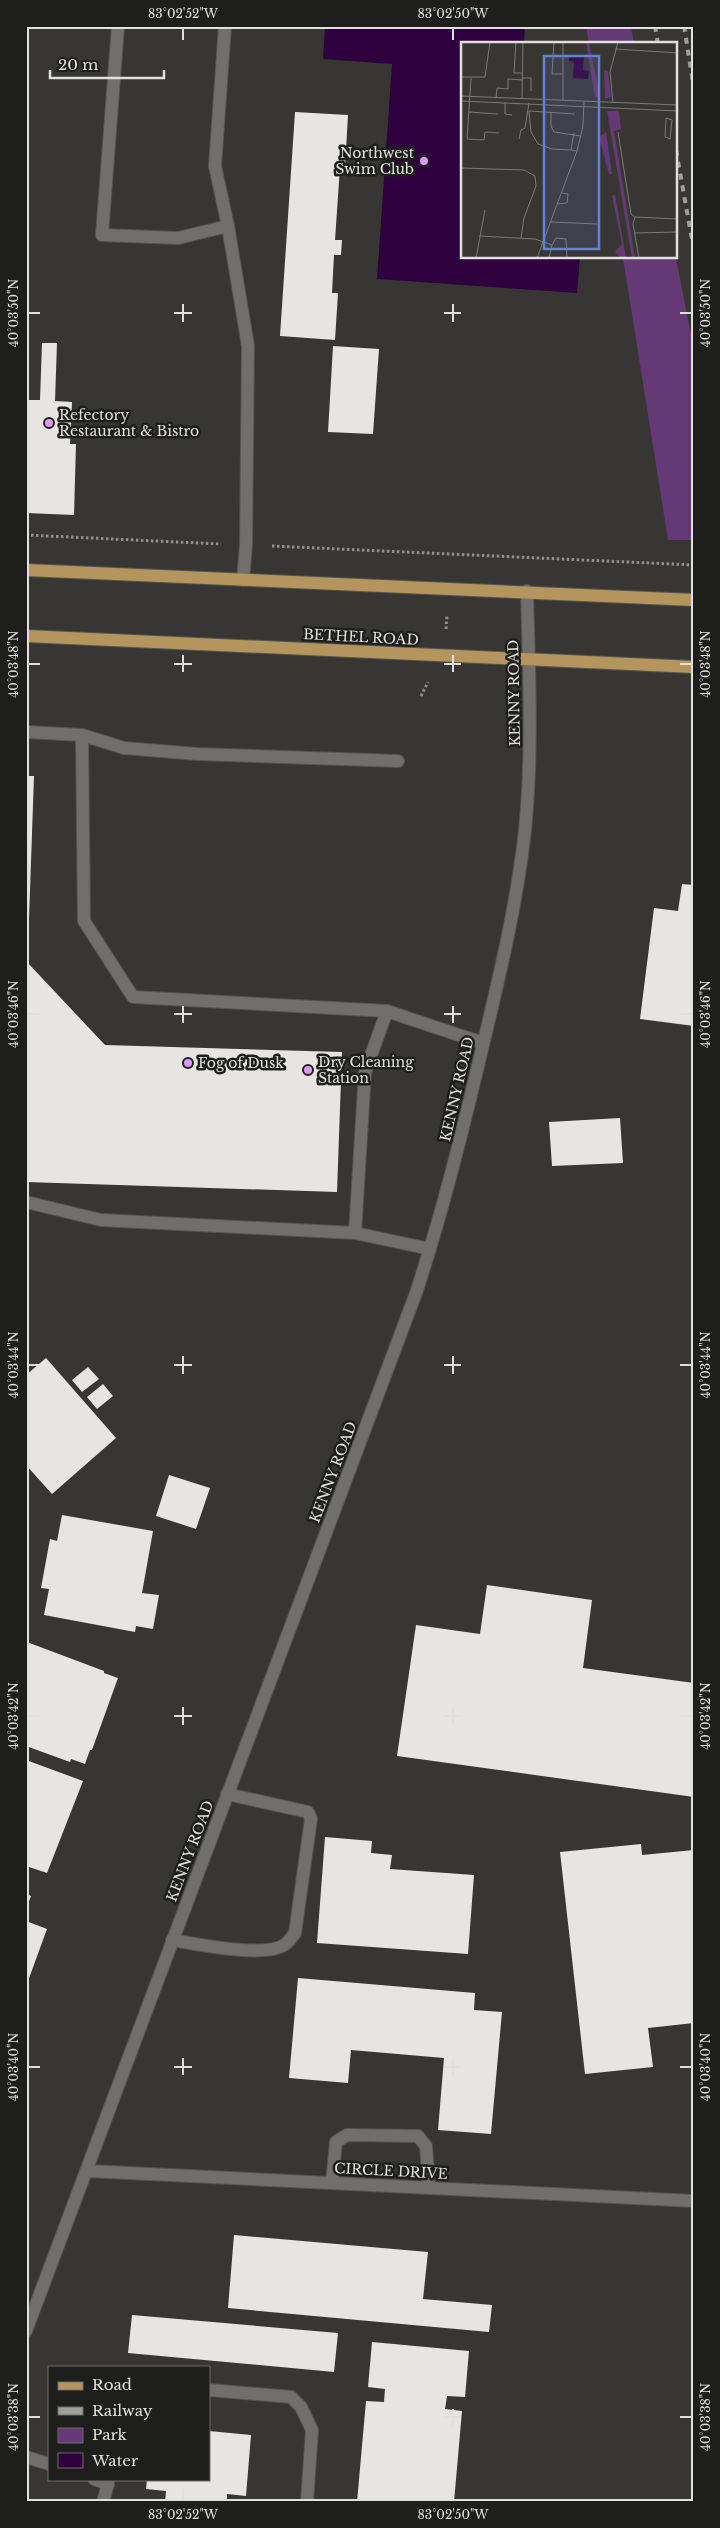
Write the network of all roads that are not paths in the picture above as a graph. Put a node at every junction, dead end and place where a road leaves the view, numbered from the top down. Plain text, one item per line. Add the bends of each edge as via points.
1 (118, 26) edge
2 (225, 26) edge
3 (228, 226) junction
4 (26, 570) edge
5 (243, 580) junction
6 (527, 591) junction
7 (694, 600) edge
8 (26, 636) edge
9 (528, 659) junction
10 (694, 667) edge
11 (26, 732) edge
12 (82, 735) junction
13 (398, 761) dead end
14 (387, 1011) junction
15 (483, 1043) junction
16 (26, 1202) edge
17 (355, 1233) junction
18 (430, 1249) junction
19 (227, 1794) junction
20 (172, 1940) junction
21 (88, 2171) junction
22 (332, 2183) junction
23 (428, 2187) junction
24 (694, 2201) edge
25 (26, 2331) edge
26 (210, 2390) edge
27 (26, 2457) edge
28 (48, 2464) edge
29 (109, 2482) edge
30 (103, 2502) edge
31 (307, 2502) edge

1 - 3 street via 102,235 178,238
2 - 3 street via 215,166
3 - 5 street via 248,346
4 - 5 main road
5 - 6 main road
6 - 7 main road
6 - 9 street, KENNY ROAD
8 - 9 main road, BETHEL ROAD
9 - 10 main road, BETHEL ROAD
9 - 15 street, KENNY ROAD via 530,747 524,830 513,914
11 - 12 street
12 - 13 street via 133,749
12 - 14 street via 84,922 133,997
14 - 15 street
14 - 17 street via 365,1072
15 - 18 street, KENNY ROAD via 453,1172
16 - 17 street via 101,1220
17 - 18 street
18 - 19 street, KENNY ROAD
19 - 20 street, KENNY ROAD
19 - 20 street via 308,1812 311,1819 295,1933 284,1945 268,1950
20 - 21 street, KENNY ROAD
21 - 22 street, CIRCLE DRIVE
21 - 25 street, KENNY ROAD
22 - 23 street, CIRCLE DRIVE
22 - 23 street via 336,2142 347,2135 418,2136 426,2146
23 - 24 street, CIRCLE DRIVE
26 - 31 street via 291,2397 301,2407 312,2430
27 - 28 street
29 - 30 street

